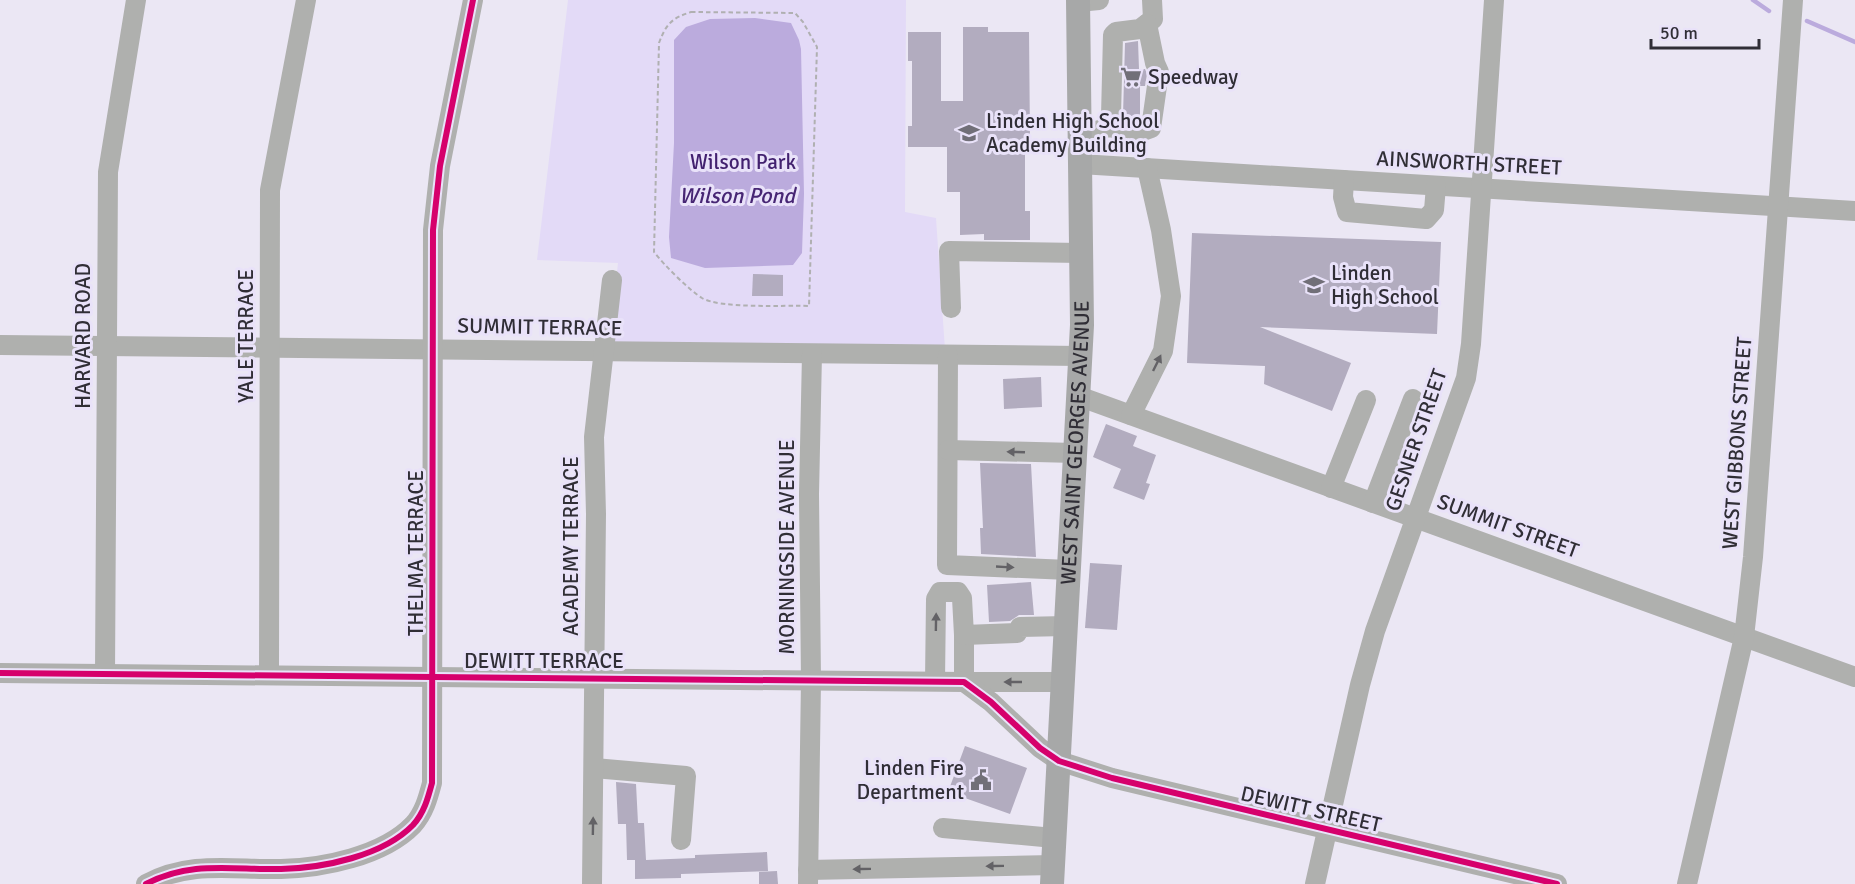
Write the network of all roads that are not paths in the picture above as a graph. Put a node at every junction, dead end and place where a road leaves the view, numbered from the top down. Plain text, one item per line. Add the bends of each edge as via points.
1 (136, 0) edge
2 (306, 0) edge
3 (473, 0) edge
4 (1085, 0) edge
5 (1152, 0) edge
6 (1494, 0) edge
7 (1793, 0) edge
8 (1147, 24) junction
9 (1108, 127) junction
10 (1080, 136) junction
11 (1080, 164) junction
12 (1147, 168) junction
13 (1344, 180) junction
14 (1436, 186) junction
15 (1481, 188) junction
16 (1779, 206) junction
17 (1855, 211) edge
18 (1081, 253) junction
19 (612, 280) dead end
20 (951, 308) dead end
21 (0, 345) edge
22 (107, 346) junction
23 (270, 348) junction
24 (433, 350) junction
25 (604, 351) junction
26 (812, 354) junction
27 (948, 355) junction
28 (1080, 356) junction
29 (1078, 396) junction
30 (1413, 399) dead end
31 (1366, 400) dead end
32 (1131, 415) junction
33 (948, 450) junction
34 (1075, 453) junction
35 (1331, 488) junction
36 (1373, 503) junction
37 (1415, 518) junction
38 (1069, 570) junction
39 (1066, 626) junction
40 (963, 635) junction
41 (1744, 637) junction
42 (0, 674) edge
43 (105, 674) junction
44 (269, 675) junction
45 (433, 677) junction
46 (1855, 677) edge
47 (595, 678) junction
48 (811, 680) junction
49 (935, 681) junction
50 (964, 682) junction
51 (1063, 682) junction
52 (1059, 762) junction
53 (594, 768) junction
54 (943, 828) dead end
55 (1328, 830) junction
56 (1054, 838) junction
57 (681, 840) dead end
58 (1053, 874) edge
59 (915, 876) edge
60 (808, 877) edge
61 (146, 884) edge
62 (592, 884) edge
63 (1315, 884) edge
64 (1557, 884) edge
65 (1687, 884) edge

1 - 22 street, HARVARD ROAD via 108,172
2 - 23 street, YALE TERRACE via 270,190
3 - 24 street, THELMA TERRACE via 440,166 433,230
4 - 10 main road, WEST SAINT GEORGES AVENUE
5 - 8 street via 1153,19
6 - 15 street, GESNER STREET
7 - 16 street, WEST GIBBONS STREET
8 - 9 street via 1113,35
8 - 9 street via 1159,72 1151,128 1137,133
9 - 10 street
10 - 11 main road, WEST SAINT GEORGES AVENUE
11 - 12 street, AINSWORTH STREET
11 - 18 main road, WEST SAINT GEORGES AVENUE
12 - 13 street, AINSWORTH STREET
32 -> 12 street via 1163,351 1171,296
13 - 14 street, AINSWORTH STREET
13 - 14 street via 1347,212 1426,219 1434,210
14 - 15 street, AINSWORTH STREET
15 - 16 street, AINSWORTH STREET
15 - 37 street, GESNER STREET via 1466,378
16 - 17 street, AINSWORTH STREET
16 - 41 street, WEST GIBBONS STREET
18 - 20 street via 948,251
18 - 28 main road, WEST SAINT GEORGES AVENUE
19 - 25 street, ACADEMY TERRACE
21 - 22 street, SUMMIT TERRACE
22 - 23 street, SUMMIT TERRACE
22 - 43 street, HARVARD ROAD
23 - 24 street, SUMMIT TERRACE
23 - 44 street, YALE TERRACE
24 - 25 street, SUMMIT TERRACE
24 - 45 street, THELMA TERRACE
25 - 26 street, SUMMIT TERRACE
25 - 47 street, ACADEMY TERRACE via 594,437
26 - 27 street, SUMMIT TERRACE
26 - 48 street, MORNINGSIDE AVENUE
27 - 28 street, SUMMIT TERRACE
27 - 33 street
28 - 29 main road, WEST SAINT GEORGES AVENUE
29 - 32 street, SUMMIT STREET
29 - 34 main road, WEST SAINT GEORGES AVENUE
30 - 36 street
31 - 35 street
32 - 35 street, SUMMIT STREET
34 -> 33 street
33 -> 38 street via 947,565
34 - 38 main road, WEST SAINT GEORGES AVENUE
35 - 36 street, SUMMIT STREET
36 - 37 street, SUMMIT STREET
37 - 41 street, SUMMIT STREET
37 - 55 street, GESNER STREET via 1363,674
38 - 39 main road, WEST SAINT GEORGES AVENUE
39 - 40 street via 1020,627 1017,633
39 - 51 main road, WEST SAINT GEORGES AVENUE
49 -> 40 street via 936,599 940,592 958,592 962,598
40 - 50 street
41 - 46 street, SUMMIT STREET
41 - 65 street, WEST GIBBONS STREET
42 - 43 street, DEWITT TERRACE
43 - 44 street, DEWITT TERRACE
44 - 45 street, DEWITT TERRACE
45 - 47 street, DEWITT TERRACE
45 - 61 street, THELMA TERRACE via 432,783 414,824 394,839 331,863 282,869 191,869 163,875
47 - 48 street, DEWITT TERRACE
47 - 53 street, ACADEMY TERRACE
48 - 49 street, DEWITT TERRACE
48 - 60 street, MORNINGSIDE AVENUE
49 - 50 street, DEWITT TERRACE
51 -> 50 street, DEWITT TERRACE
50 - 52 street
51 - 52 main road, WEST SAINT GEORGES AVENUE
52 - 55 street, DEWITT STREET
52 - 56 main road, WEST SAINT GEORGES AVENUE
53 - 57 street via 686,776
62 -> 53 street, ACADEMY TERRACE
54 - 56 street
55 - 63 street, GESNER STREET
55 - 64 street, DEWITT STREET
56 - 58 main road, WEST SAINT GEORGES AVENUE
58 -> 59 street
59 -> 60 street

